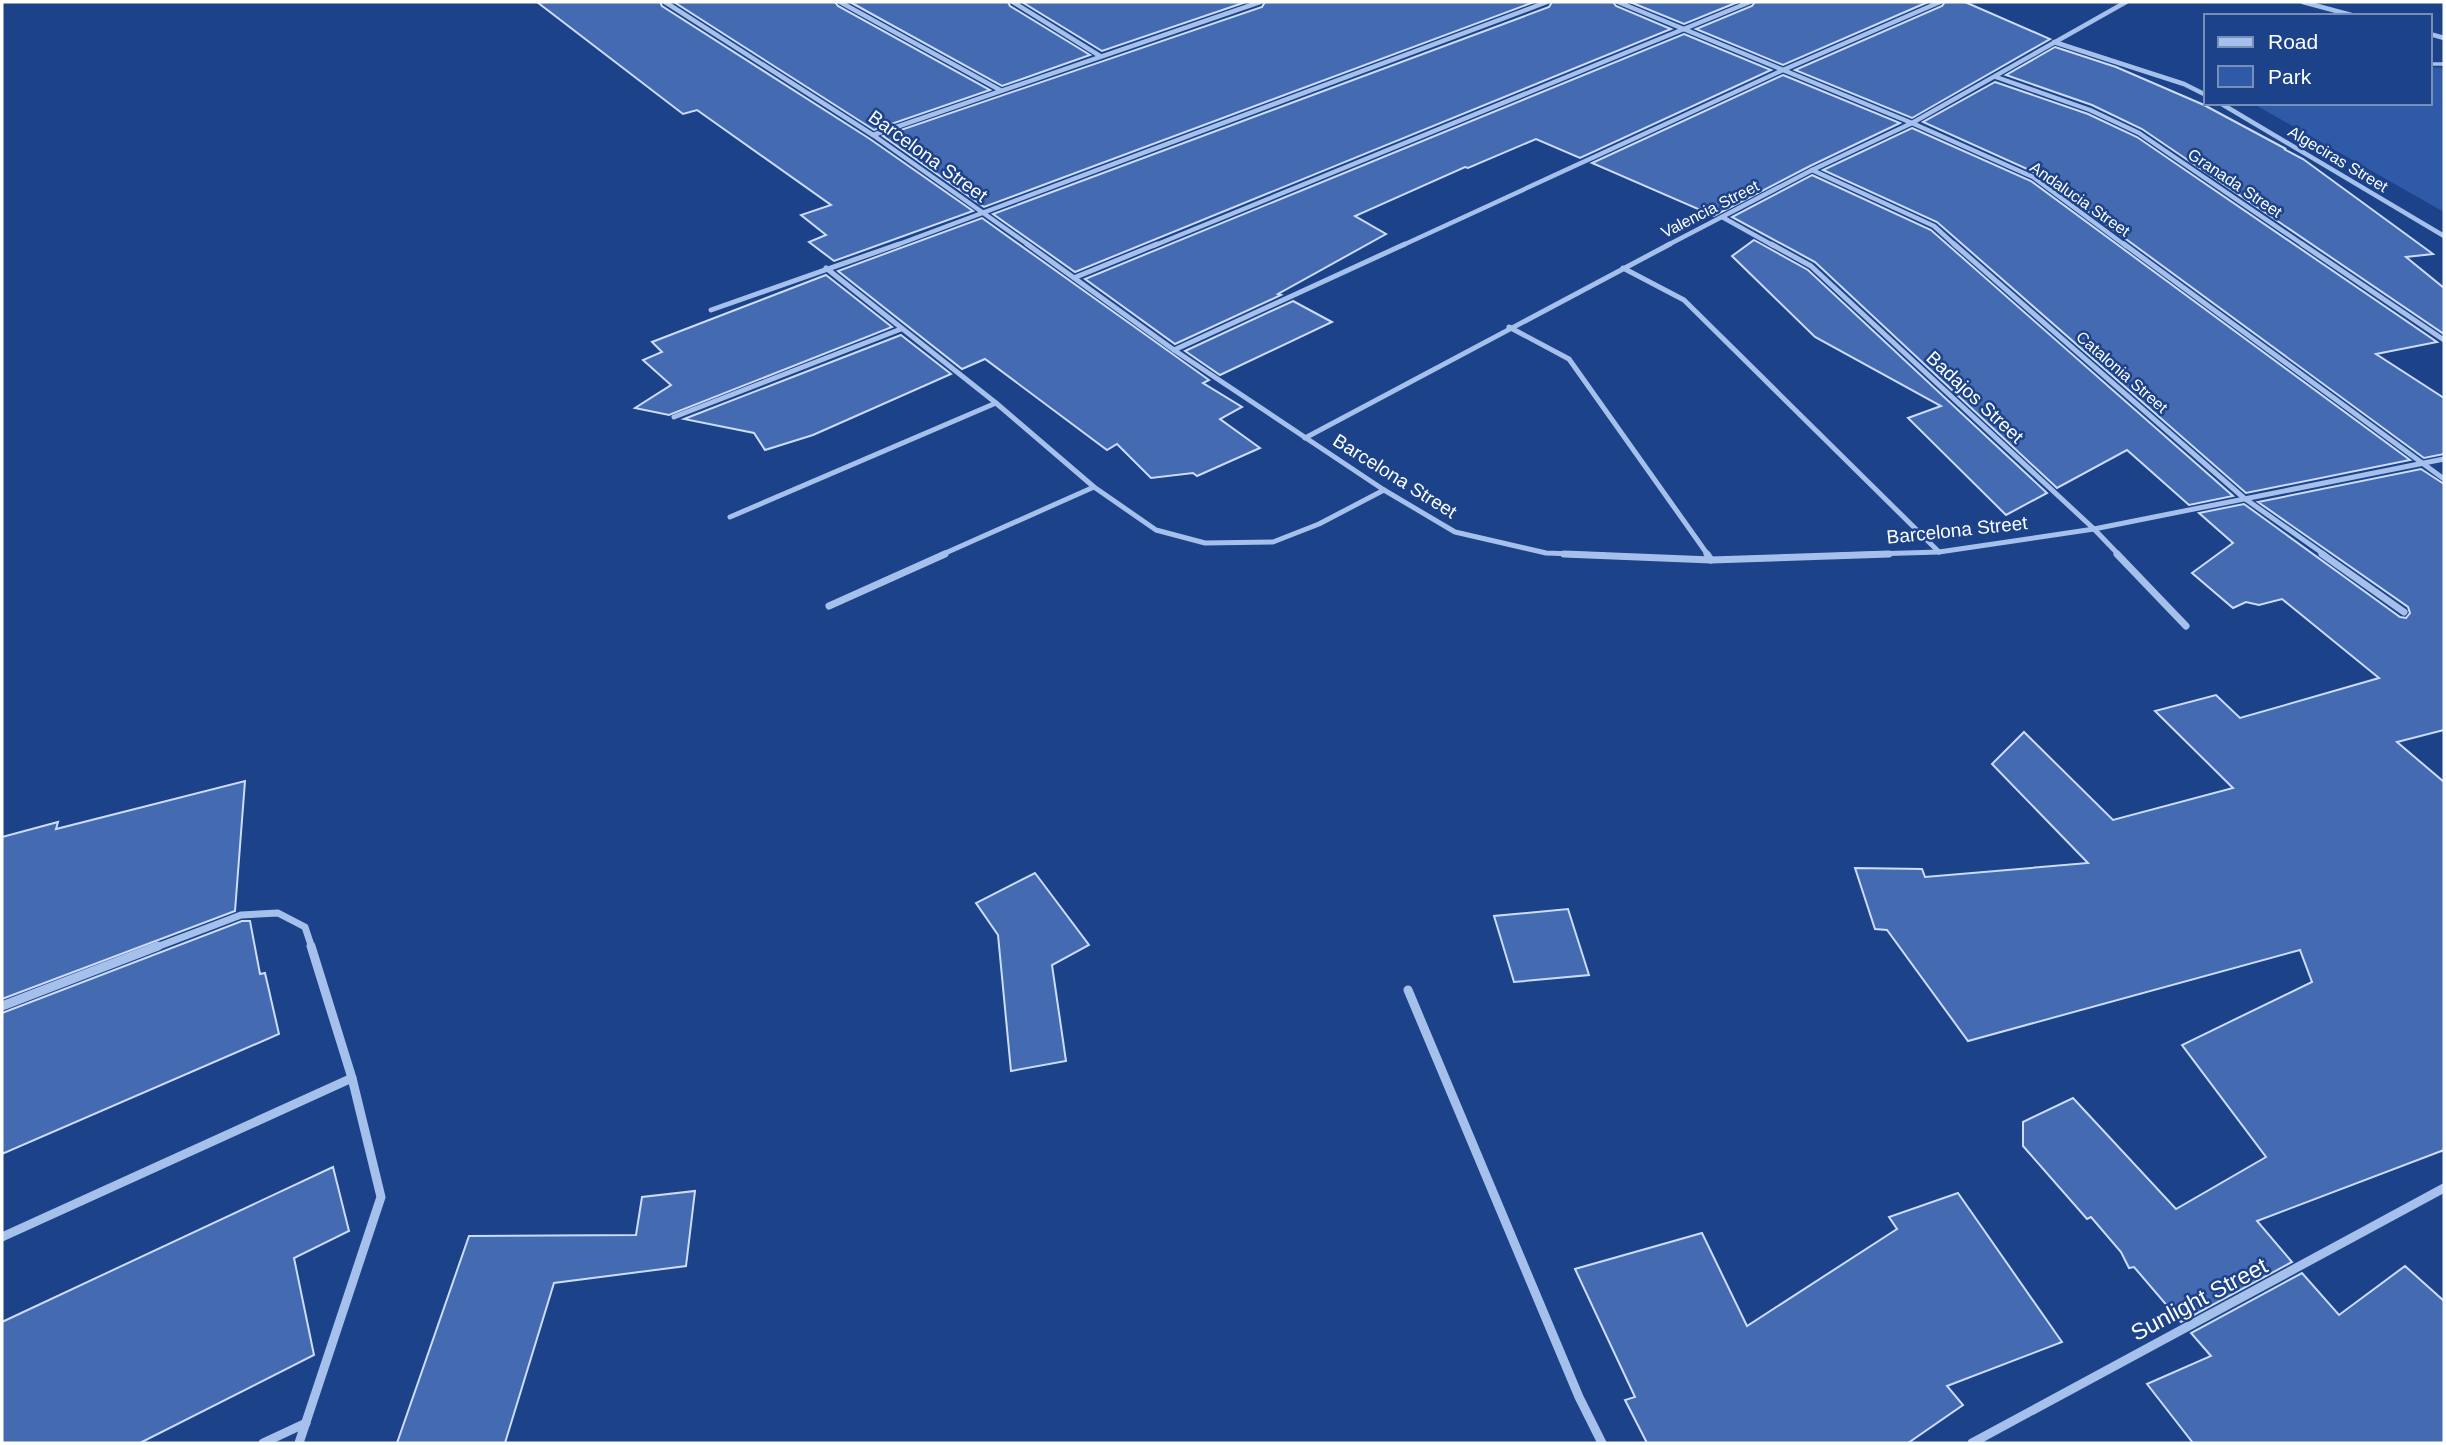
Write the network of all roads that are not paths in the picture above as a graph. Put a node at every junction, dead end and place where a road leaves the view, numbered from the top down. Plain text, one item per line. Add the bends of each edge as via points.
1 (665, 2) edge
2 (840, 2) edge
3 (1013, 2) edge
4 (1028, 2) edge
5 (1260, 2) edge
6 (1546, 2) edge
7 (1618, 2) edge
8 (1750, 2) edge
9 (1940, 2) edge
10 (2126, 2) edge
11 (2303, 2) edge
12 (1019, 5) junction
13 (2334, 11) junction
14 (2330, 14) edge
15 (2347, 14) edge
16 (1686, 30) junction
17 (2054, 42) junction
18 (1100, 56) junction
19 (1783, 70) junction
20 (1996, 77) junction
21 (1000, 90) junction
22 (2204, 93) edge
23 (2223, 105) edge
24 (1912, 123) junction
25 (873, 135) junction
26 (1812, 170) junction
27 (983, 214) junction
28 (1722, 217) junction
29 (2444, 236) edge
30 (826, 268) junction
31 (1622, 268) junction
32 (1076, 277) junction
33 (711, 310) dead end
34 (1509, 327) junction
35 (901, 329) junction
36 (2444, 340) edge
37 (1174, 349) junction
38 (996, 403) junction
39 (674, 417) dead end
40 (1305, 438) junction
41 (2444, 459) edge
42 (2423, 464) junction
43 (2444, 480) edge
44 (1094, 487) junction
45 (1384, 490) junction
46 (2244, 498) junction
47 (730, 517) dead end
48 (2094, 529) junction
49 (1939, 552) junction
50 (1711, 559) junction
51 (829, 606) dead end
52 (2404, 612) dead end
53 (2186, 626) dead end
54 (1408, 990) dead end
55 (2, 1006) edge
56 (352, 1078) junction
57 (2444, 1188) edge
58 (2, 1237) edge
59 (306, 1423) junction
60 (262, 1443) edge
61 (299, 1443) edge
62 (1602, 1443) edge
63 (1972, 1443) edge

1 - 25 street, Barcelona Street
2 - 21 street
3 - 12 street
4 - 12 street
5 - 18 street
6 - 27 street
7 - 16 street, Andalucia Street
8 - 16 street
9 - 19 street
10 - 17 street, Valencia Street
11 - 13 street
12 - 18 street
13 - 14 street
13 - 15 street
16 - 19 street, Andalucia Street
16 - 32 street
17 - 20 street, Valencia Street
17 - 22 street
18 - 21 street
19 - 24 street, Andalucia Street
19 - 37 street
20 - 24 street, Valencia Street
20 - 36 street, Granada Street via 2090,110 2139,133
21 - 25 street
23 - 29 street, Algeciras Street
24 - 26 street, Valencia Street
24 - 42 street, Andalucia Street via 2033,177
25 - 27 street, Barcelona Street
26 - 28 street, Valencia Street
26 - 46 street, Catalonia Street via 1934,226
27 - 30 street
27 - 32 street, Barcelona Street
28 - 31 street, Valencia Street
28 - 48 street, Badajos Street via 1811,267
30 - 33 street
30 - 35 street
31 - 34 street, Valencia Street
31 - 49 street via 1684,300
32 - 37 street, Barcelona Street
34 - 40 street, Valencia Street
34 - 50 street via 1569,359
35 - 38 street
35 - 39 street
37 - 40 street, Barcelona Street
38 - 44 street
38 - 47 street
40 - 45 street, Barcelona Street
41 - 42 street, Barcelona Street
42 - 43 street, Andalucia Street
42 - 46 street, Barcelona Street
44 - 45 street via 1156,530 1205,543 1273,542
44 - 51 street
45 - 50 street, Barcelona Street via 1455,532 1546,553
46 - 48 street, Barcelona Street
46 - 52 street, Catalonia Street
48 - 49 street, Barcelona Street
48 - 53 street, Badajos Street
49 - 50 street, Barcelona Street
54 - 62 street
55 - 56 street via 241,915 278,913 305,928
56 - 58 street
56 - 59 street via 381,1198
57 - 63 street, Sunlight Street
59 - 60 street
59 - 61 street

